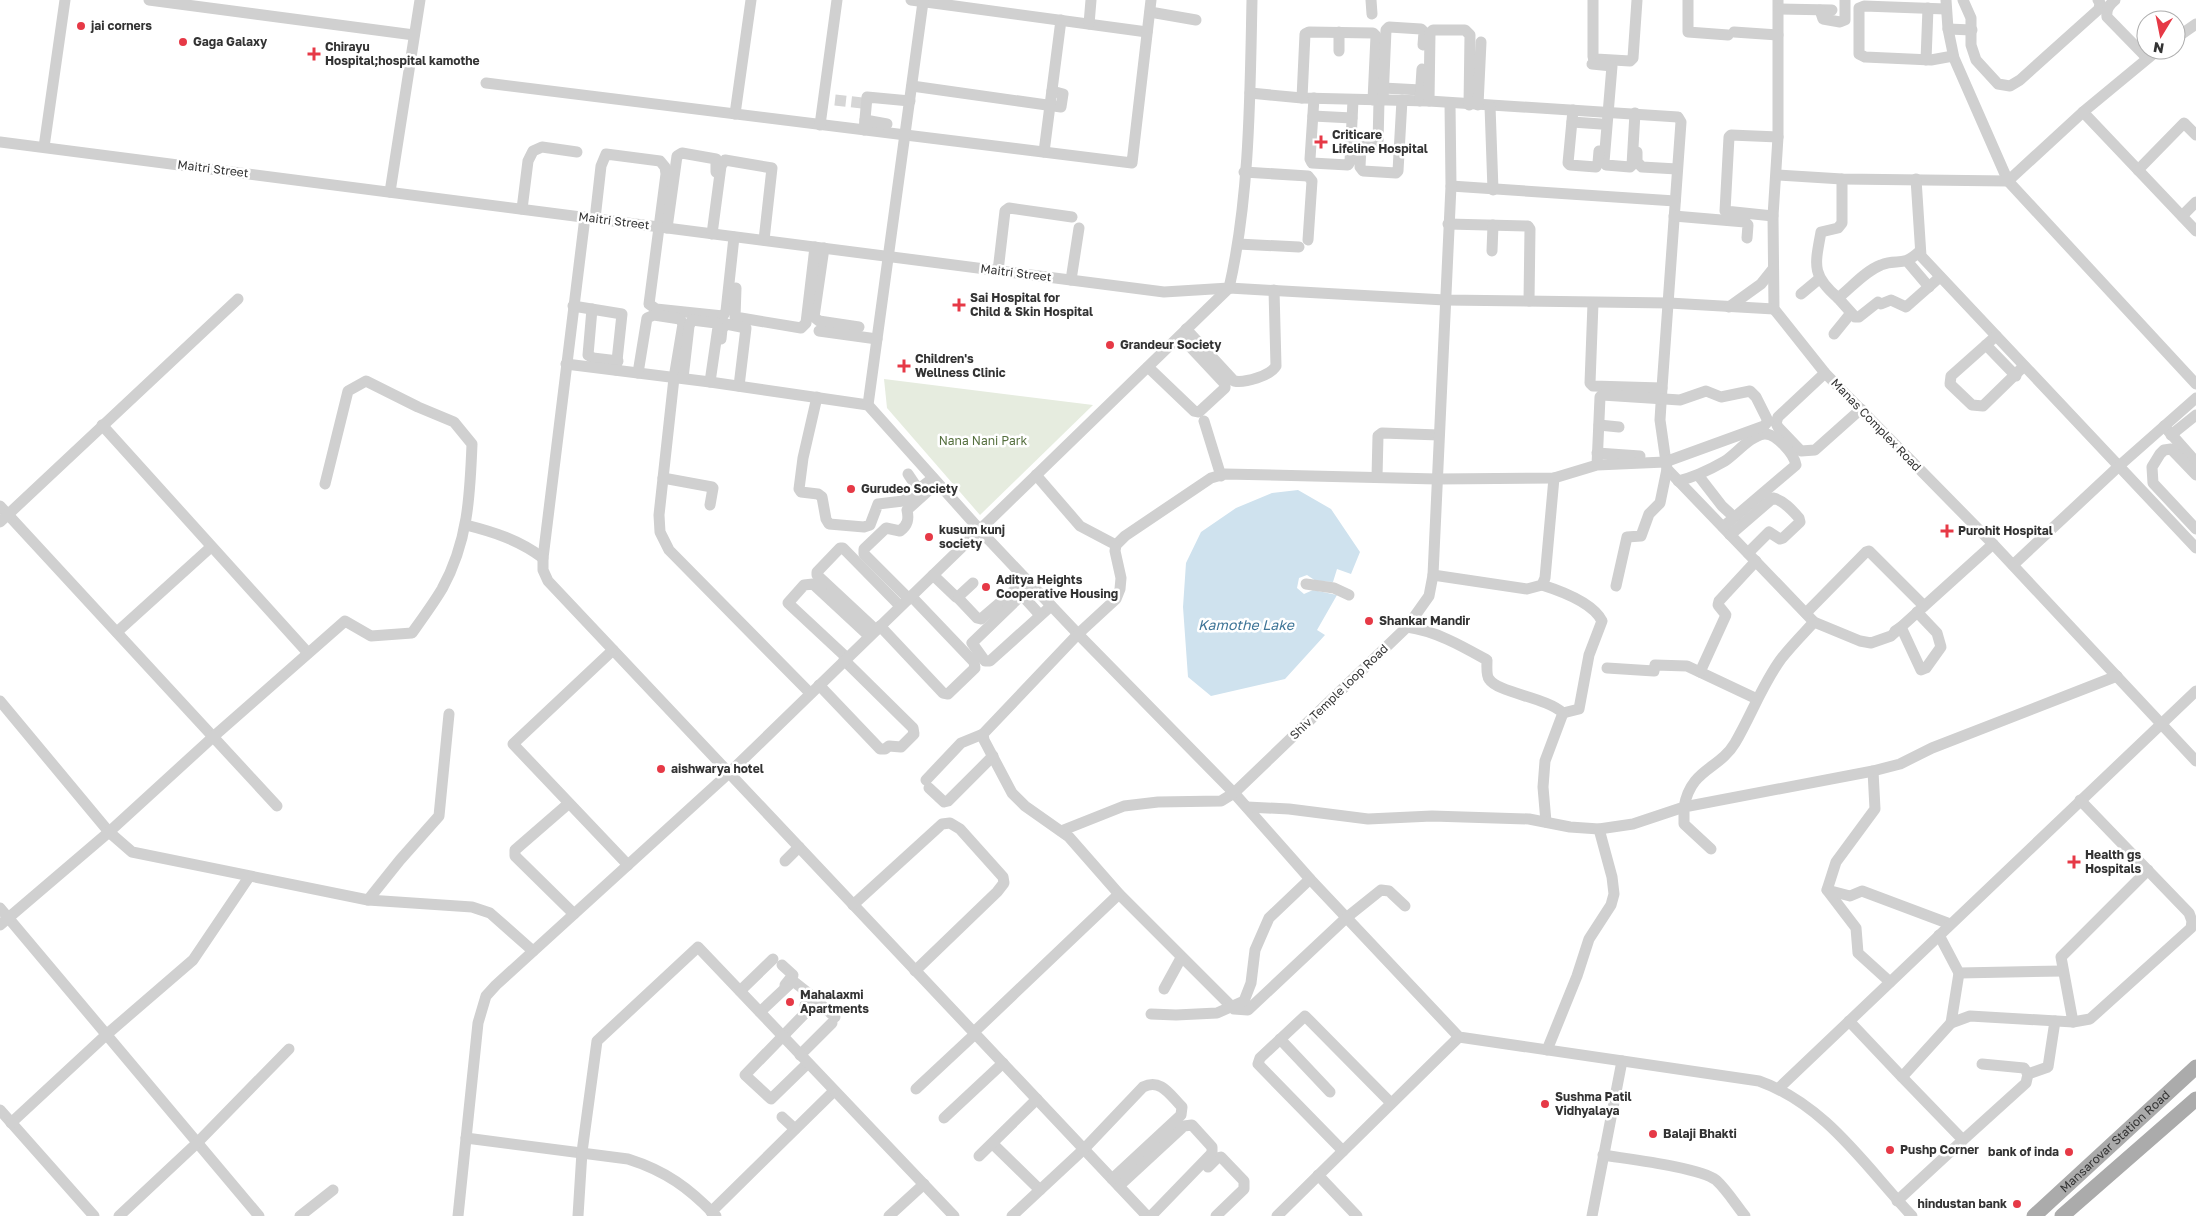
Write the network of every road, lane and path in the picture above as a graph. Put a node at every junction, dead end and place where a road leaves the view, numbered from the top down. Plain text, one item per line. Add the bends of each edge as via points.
1 (65, 0) edge
2 (149, 0) edge
3 (247, 0) edge
4 (420, 0) edge
5 (751, 0) edge
6 (837, 0) edge
7 (911, 0) edge
8 (1091, 0) edge
9 (1151, 0) edge
10 (1252, 0) edge
11 (1371, 0) edge
12 (1593, 0) edge
13 (1637, 0) edge
14 (1688, 0) edge
15 (1845, 0) edge
16 (1963, 0) edge
17 (2098, 0) edge
18 (2115, 0) edge
19 (923, 2) junction
20 (1778, 4) edge
21 (1946, 4) edge
22 (1928, 8) junction
23 (1820, 10) junction
24 (1832, 10) dead end
25 (245, 12) junction
26 (1150, 12) junction
27 (1372, 14) dead end
28 (1061, 20) junction
29 (1196, 20) dead end
30 (1089, 24) junction
31 (1948, 29) junction
32 (1972, 30) junction
33 (1148, 32) junction
34 (1339, 32) junction
35 (414, 35) junction
36 (1778, 35) junction
37 (1481, 42) dead end
38 (2136, 47) edge
39 (1339, 51) dead end
40 (1954, 56) junction
41 (1926, 60) junction
42 (2144, 60) edge
43 (1592, 64) dead end
44 (1631, 65) dead end
45 (486, 83) dead end
46 (912, 86) junction
47 (1383, 88) junction
48 (1250, 93) junction
49 (1423, 97) junction
50 (1308, 98) junction
51 (1353, 100) junction
52 (1378, 100) junction
53 (1402, 100) junction
54 (910, 102) junction
55 (862, 103) dead end
56 (1450, 103) junction
57 (1474, 105) junction
58 (1050, 106) junction
59 (1490, 106) junction
60 (1608, 112) junction
61 (2082, 112) junction
62 (1638, 113) junction
63 (736, 114) junction
64 (1379, 115) junction
65 (1401, 115) junction
66 (1313, 116) junction
67 (1573, 116) junction
68 (1352, 118) junction
69 (887, 124) dead end
70 (1601, 124) junction
71 (820, 125) junction
72 (863, 126) junction
73 (906, 135) junction
74 (2196, 135) edge
75 (1778, 137) junction
76 (0, 142) edge
77 (44, 147) junction
78 (577, 152) dead end
79 (1044, 152) junction
80 (1677, 169) junction
81 (2138, 170) junction
82 (1244, 172) junction
83 (1776, 175) junction
84 (1842, 178) junction
85 (1916, 179) junction
86 (2008, 181) junction
87 (1451, 186) junction
88 (1493, 190) junction
89 (390, 192) junction
90 (1675, 200) junction
91 (2196, 202) edge
92 (522, 209) junction
93 (1674, 216) junction
94 (1072, 217) dead end
95 (2188, 217) edge
96 (590, 218) junction
97 (1773, 219) junction
98 (1754, 221) dead end
99 (1448, 224) junction
100 (1493, 225) junction
101 (663, 227) junction
102 (1079, 228) dead end
103 (2196, 231) edge
104 (710, 233) junction
105 (737, 237) junction
106 (1747, 238) dead end
107 (764, 240) junction
108 (1238, 244) junction
109 (820, 248) junction
110 (1492, 251) dead end
111 (1920, 251) junction
112 (890, 256) junction
113 (1907, 261) junction
114 (1774, 269) junction
115 (998, 271) junction
116 (1940, 277) junction
117 (1819, 279) junction
118 (1072, 280) junction
119 (1929, 286) junction
120 (1229, 288) junction
121 (1274, 290) junction
122 (1801, 294) dead end
123 (238, 298) dead end
124 (1838, 298) junction
125 (1445, 300) junction
126 (1529, 301) junction
127 (1593, 303) junction
128 (1669, 303) junction
129 (574, 306) junction
130 (1729, 307) junction
131 (592, 309) junction
132 (1774, 309) junction
133 (1851, 313) junction
134 (859, 327) dead end
135 (780, 330) dead end
136 (819, 331) dead end
137 (1183, 333) junction
138 (1834, 334) dead end
139 (1996, 336) junction
140 (877, 340) junction
141 (1986, 345) junction
142 (566, 364) junction
143 (617, 366) junction
144 (2024, 366) junction
145 (1148, 367) junction
146 (638, 373) junction
147 (1825, 373) junction
148 (2016, 376) junction
149 (679, 378) junction
150 (713, 382) junction
151 (2196, 384) edge
152 (742, 386) junction
153 (1661, 393) junction
154 (817, 397) junction
155 (2196, 398) edge
156 (868, 405) junction
157 (1860, 409) junction
158 (2196, 415) edge
159 (1204, 421) dead end
160 (1599, 425) junction
161 (102, 426) junction
162 (1619, 427) dead end
163 (2168, 431) junction
164 (1439, 435) junction
165 (1640, 456) dead end
166 (1597, 459) junction
167 (2196, 462) edge
168 (1666, 466) junction
169 (2119, 466) junction
170 (908, 474) dead end
171 (1036, 475) junction
172 (1698, 475) junction
173 (2127, 475) junction
174 (2196, 475) edge
175 (1221, 476) junction
176 (2152, 476) junction
177 (1377, 477) junction
178 (663, 478) junction
179 (1554, 478) junction
180 (935, 480) junction
181 (1437, 480) junction
182 (1678, 480) junction
183 (325, 484) dead end
184 (918, 489) junction
185 (710, 505) dead end
186 (0, 506) edge
187 (1734, 517) junction
188 (4, 518) edge
189 (466, 525) junction
190 (2196, 528) edge
191 (979, 530) junction
192 (1727, 531) junction
193 (1993, 544) junction
194 (1116, 545) junction
195 (212, 547) junction
196 (2196, 548) edge
197 (1752, 557) junction
198 (542, 558) junction
199 (2013, 565) junction
200 (933, 575) junction
201 (1434, 575) junction
202 (974, 582) dead end
203 (1029, 583) junction
204 (1306, 584) dead end
205 (1542, 585) junction
206 (1616, 586) dead end
207 (1021, 594) junction
208 (1349, 594) dead end
209 (956, 597) dead end
210 (907, 600) junction
211 (1051, 606) junction
212 (1921, 609) junction
213 (1806, 612) junction
214 (1040, 615) junction
215 (1814, 622) junction
216 (1407, 627) junction
217 (1901, 627) junction
218 (875, 631) junction
219 (117, 632) junction
220 (1078, 634) junction
221 (613, 650) junction
222 (308, 653) junction
223 (846, 659) junction
224 (1607, 668) dead end
225 (1700, 672) junction
226 (2117, 676) junction
227 (819, 685) junction
228 (2196, 691) edge
229 (810, 693) junction
230 (1757, 699) junction
231 (0, 701) edge
232 (1563, 713) junction
233 (449, 714) dead end
234 (2161, 722) junction
235 (983, 734) junction
236 (213, 737) junction
237 (993, 756) junction
238 (2196, 761) edge
239 (1873, 771) junction
240 (729, 772) junction
241 (1234, 793) junction
242 (2080, 800) junction
243 (568, 804) junction
244 (277, 806) dead end
245 (1248, 807) junction
246 (1684, 807) junction
247 (1546, 822) junction
248 (1599, 829) junction
249 (1061, 831) junction
250 (109, 832) junction
251 (799, 847) junction
252 (1711, 849) dead end
253 (784, 861) dead end
254 (628, 864) junction
255 (2148, 870) junction
256 (249, 877) junction
257 (1310, 879) junction
258 (1827, 890) junction
259 (1119, 894) junction
260 (368, 900) junction
261 (854, 905) junction
262 (1405, 906) dead end
263 (0, 908) edge
264 (574, 914) junction
265 (1346, 918) junction
266 (4, 922) edge
267 (1950, 924) junction
268 (1939, 935) junction
269 (534, 951) junction
270 (1181, 958) junction
271 (915, 971) junction
272 (2063, 971) junction
273 (1959, 973) junction
274 (1890, 982) junction
275 (1164, 989) dead end
276 (740, 991) junction
277 (1230, 1007) junction
278 (759, 1011) junction
279 (1151, 1014) dead end
280 (1849, 1021) junction
281 (2054, 1021) junction
282 (2073, 1022) junction
283 (1952, 1023) junction
284 (975, 1033) junction
285 (780, 1034) junction
286 (106, 1035) junction
287 (1459, 1037) junction
288 (1280, 1039) junction
289 (289, 1049) dead end
290 (1547, 1050) junction
291 (1622, 1061) junction
292 (807, 1062) junction
293 (1004, 1064) junction
294 (1982, 1064) dead end
295 (2196, 1067) edge
296 (2028, 1074) junction
297 (1902, 1077) junction
298 (2185, 1078) junction
299 (1779, 1088) junction
300 (916, 1089) dead end
301 (2196, 1090) edge
302 (834, 1091) junction
303 (1330, 1092) dead end
304 (2196, 1099) edge
305 (1039, 1102) junction
306 (1391, 1103) junction
307 (771, 1104) dead end
308 (0, 1110) edge
309 (782, 1117) dead end
310 (946, 1119) dead end
311 (11, 1123) junction
312 (795, 1130) junction
313 (466, 1138) junction
314 (1963, 1140) junction
315 (196, 1144) junction
316 (996, 1147) junction
317 (1084, 1149) junction
318 (1343, 1151) junction
319 (582, 1152) junction
320 (1603, 1155) junction
321 (1318, 1175) junction
322 (1116, 1183) junction
323 (924, 1184) junction
324 (334, 1190) dead end
325 (1040, 1190) junction
326 (1898, 1201) junction
327 (713, 1214) edge
328 (94, 1216) edge
329 (119, 1216) edge
330 (258, 1216) edge
331 (300, 1216) edge
332 (458, 1216) edge
333 (578, 1216) edge
334 (889, 1216) edge
335 (954, 1216) edge
336 (1012, 1216) edge
337 (1149, 1216) edge
338 (1157, 1216) edge
339 (1216, 1216) edge
340 (1277, 1216) edge
341 (1357, 1216) edge
342 (1592, 1216) edge
343 (1745, 1216) edge
344 (1912, 1216) edge
345 (2034, 1216) edge
346 (2062, 1216) edge

1 - 77 street
2 - 25 street
3 - 25 street
4 - 35 street
5 - 63 street
6 - 71 street via 829,99
7 - 19 street
8 - 30 street
9 - 26 street
10 - 48 street
11 - 27 street
12 - 13 street via 1593,57 1630,61 1633,58
14 - 36 street via 1688,32
15 - 23 street via 1845,20 1840,22 1823,18
16 - 32 street
17 - 32 street via 2099,9 2010,86 1998,84 1976,60 1971,45
18 - 38 street via 2109,5 2107,17
19 - 28 street
19 - 46 street
20 - 23 street
20 - 36 street
21 - 22 street
21 - 31 street
22 - 41 street
22 - 41 street via 1859,8 1858,54 1861,57
23 - 24 street
25 - 35 street
26 - 29 street
26 - 33 street
28 - 30 street
28 - 58 street
30 - 33 street
31 - 32 street
31 - 40 street
33 - 79 street via 1132,163
34 - 39 street
34 - 50 street via 1306,34
34 - 52 street via 1376,36
35 - 89 street
36 - 75 street
37 - 57 street
40 - 41 street
40 - 86 street
42 - 61 street
43 - 60 street via 1612,66
44 - 60 street via 1616,67
45 - 63 street
46 - 54 street
46 - 58 street
47 - 49 street
47 - 49 street via 1386,30 1389,27 1421,29 1424,32
47 - 52 street
48 - 50 street
48 - 82 street
49 - 53 street
49 - 56 street
49 - 57 street via 1430,33 1433,30 1465,30 1470,35
50 - 51 street
50 - 66 street
51 - 52 street
51 - 68 street
52 - 53 street
52 - 64 street
53 - 65 street
54 - 72 street via 867,97
54 - 73 street
55 - 72 street
56 - 57 street
56 - 87 street, Shiv Temple loop Road
57 - 59 street
58 - 79 street
59 - 67 street
59 - 88 street
60 - 62 street
60 - 62 street via 1604,162 1606,165 1630,167
60 - 67 street
60 - 70 street
61 - 81 street
61 - 86 street
62 - 80 street via 1638,164
62 - 80 street via 1678,117 1681,122
63 - 71 street
64 - 65 street
64 - 65 street via 1378,145 1361,146 1360,167 1363,171 1396,174
66 - 68 street
66 - 68 street via 1310,159 1312,163 1321,164 1348,165
67 - 70 street
67 - 70 street via 1568,163 1596,167
69 - 72 street
71 - 72 street
72 - 73 street
73 - 79 street
73 - 112 street
74 - 81 street via 2184,123
75 - 83 street
75 - 97 street via 1731,134 1729,137 1725,211
76 - 77 street, Maitri Street
77 - 89 street, Maitri Street
78 - 92 street via 542,147 533,151 528,161
80 - 90 street
81 - 95 street
82 - 108 street
82 - 108 street via 1308,176 1312,182 1304,244
83 - 84 street
83 - 97 street
84 - 85 street
84 - 117 street via 1836,191 1842,223 1838,228 1822,232 1816,267
85 - 86 street
85 - 111 street
86 - 151 street
87 - 88 street
87 - 99 street, Shiv Temple loop Road
88 - 90 street
89 - 92 street, Maitri Street
90 - 93 street
91 - 95 street
92 - 96 street, Maitri Street
93 - 106 street via 1745,222 1748,225
93 - 128 street
94 - 115 street via 1009,208
95 - 103 street
96 - 101 street, Maitri Street
96 - 101 street via 603,157 609,154 663,163 666,174
96 - 129 street
97 - 98 street
97 - 114 street
99 - 100 street
99 - 125 street, Shiv Temple loop Road
100 - 110 street
100 - 126 street via 1528,226 1530,229
101 - 104 street, Maitri Street
101 - 104 street via 677,156 682,153 717,161
101 - 105 street via 649,304 656,309 724,316
102 - 118 street
104 - 105 street, Maitri Street
104 - 107 street via 721,166 726,160 772,168
105 - 107 street, Maitri Street
105 - 109 street via 735,317 796,328 806,323
107 - 109 street, Maitri Street
108 - 120 street
109 - 112 street, Maitri Street
109 - 134 street via 814,317 819,322
111 - 113 street
111 - 116 street via 1925,262
112 - 115 street, Maitri Street
112 - 140 street
113 - 119 street
113 - 124 street via 1882,265 1870,271
114 - 130 street via 1761,284
114 - 132 street
115 - 118 street, Maitri Street
116 - 119 street
116 - 139 street
117 - 122 street
117 - 124 street
118 - 120 street, Maitri Street via 1164,292
119 - 133 street via 1906,307 1891,300 1878,302 1859,317
120 - 121 street, Maitri Street
120 - 137 street
121 - 125 street, Maitri Street
121 - 137 street via 1276,366 1272,372 1234,381
123 - 161 street
124 - 133 street
125 - 126 street, Maitri Street
125 - 164 street, Shiv Temple loop Road
126 - 127 street, Maitri Street
127 - 128 street, Maitri Street
127 - 153 street via 1590,383 1593,386
128 - 130 street, Maitri Street
128 - 153 street
129 - 131 street
129 - 142 street
130 - 132 street, Maitri Street
131 - 143 street via 588,355
131 - 143 street via 622,314
132 - 147 street, Manas Complex Road
133 - 138 street
135 - 152 street via 753,327
136 - 140 street
137 - 145 street
137 - 145 street via 1225,384 1224,388 1199,412 1194,411
139 - 141 street
139 - 144 street
140 - 156 street
141 - 148 street
141 - 148 street via 1950,376 1950,384 1978,407
142 - 143 street
142 - 198 street
143 - 146 street
144 - 148 street
144 - 169 street
145 - 171 street
146 - 149 street
146 - 149 street via 646,321 654,315 682,321
147 - 157 street, Manas Complex Road
147 - 157 street via 1778,417 1776,423 1801,451 1816,450
149 - 150 street
149 - 150 street via 689,326 692,320 696,320 716,323 718,327
149 - 178 street
150 - 152 street
150 - 152 street via 722,329 726,324 744,326 748,332
152 - 154 street
153 - 160 street via 1602,395
153 - 168 street via 1660,420
153 - 168 street via 1680,400 1706,391 1721,396 1750,391 1768,421 1764,426
154 - 156 street
154 - 184 street via 799,489 822,498 829,524 864,528 870,525 878,504 903,501
155 - 163 street
156 - 180 street
157 - 193 street, Manas Complex Road
158 - 163 street
159 - 175 street
160 - 162 street
160 - 166 street
161 - 188 street
161 - 195 street
163 - 167 street
163 - 169 street
164 - 177 street via 1382,433 1378,436
164 - 181 street, Shiv Temple loop Road
165 - 166 street
166 - 168 street
166 - 179 street
168 - 182 street
168 - 206 street via 1660,503 1650,514 1642,536 1627,537
169 - 173 street
169 - 199 street
170 - 184 street
171 - 191 street
171 - 194 street via 1080,526
172 - 182 street
172 - 187 street
172 - 187 street via 1764,434 1775,436 1795,459 1796,465
173 - 176 street
173 - 196 street
174 - 176 street via 2171,449 2160,454 2152,467
175 - 177 street
175 - 194 street via 1211,478
176 - 190 street via 2153,484
177 - 181 street
178 - 185 street via 712,487
178 - 229 street via 658,523 669,550
179 - 181 street
179 - 205 street
180 - 184 street
180 - 191 street
180 - 210 street via 907,510 905,527 900,531 886,528 864,549 864,554
181 - 201 street, Shiv Temple loop Road
182 - 192 street
183 - 189 street via 348,391 366,381 454,422 472,444
186 - 188 street
187 - 192 street
188 - 219 street
189 - 198 street via 500,534 527,546
189 - 222 street via 442,589 412,633 371,636 345,621
191 - 200 street
191 - 203 street
192 - 197 street
192 - 197 street via 1773,498 1799,518 1800,522 1783,538 1769,532
193 - 199 street, Manas Complex Road
193 - 212 street
194 - 220 street via 1121,578 1116,599
195 - 219 street
195 - 222 street
197 - 213 street
197 - 225 street via 1719,601 1718,605 1726,615
198 - 221 street via 548,581
199 - 226 street, Manas Complex Road
200 - 209 street
200 - 210 street
201 - 205 street via 1527,589
201 - 216 street, Shiv Temple loop Road via 1429,596
202 - 203 street via 960,595 960,599 981,619
203 - 207 street
203 - 211 street
204 - 208 street
205 - 232 street via 1565,592 1599,614 1602,621 1589,655 1579,709
207 - 214 street
207 - 214 street via 972,647 985,661 990,661
210 - 218 street
210 - 218 street via 840,548 817,574
210 - 218 street via 974,662 975,668 948,694 943,693
211 - 214 street
211 - 220 street
212 - 213 street via 1869,551
212 - 217 street
212 - 217 street via 1937,633 1941,647 1926,668 1921,670
213 - 215 street
215 - 217 street via 1872,643 1887,638
215 - 230 street via 1781,659
216 - 232 street via 1423,629 1487,660 1488,678 1495,686 1526,695
216 - 241 street, Shiv Temple loop Road
218 - 223 street
218 - 223 street via 813,584 804,585 788,604
219 - 236 street
220 - 235 street
220 - 241 street
221 - 240 street
221 - 243 street via 513,744
222 - 236 street
223 - 227 street
223 - 227 street via 913,728 914,734 901,747 880,749
224 - 225 street via 1654,672 1655,665 1687,666
225 - 230 street
226 - 234 street, Manas Complex Road
226 - 239 street via 1932,748 1900,764
227 - 229 street
228 - 234 street
229 - 240 street
230 - 246 street via 1735,744 1696,778
231 - 250 street
232 - 247 street via 1545,761
233 - 260 street via 439,816
234 - 238 street, Manas Complex Road
234 - 242 street
235 - 237 street
235 - 237 street via 961,743 927,784 944,802 948,802
236 - 244 street
236 - 250 street
237 - 249 street via 1012,793 1024,806
239 - 246 street
239 - 258 street via 1875,809 1836,862
240 - 251 street
240 - 254 street
241 - 245 street
241 - 249 street via 1221,801 1124,806
242 - 255 street
242 - 267 street
243 - 254 street
243 - 264 street via 515,850 515,856
245 - 247 street via 1368,818 1490,817
245 - 257 street
246 - 248 street via 1633,824
246 - 252 street via 1684,824
247 - 248 street
248 - 290 street via 1614,894 1611,905 1589,939
249 - 259 street
250 - 256 street via 132,852
250 - 266 street
251 - 253 street
251 - 261 street
254 - 264 street
255 - 272 street via 2061,957
255 - 282 street via 2189,913 2191,928 2090,1020
256 - 260 street
256 - 286 street via 193,960
257 - 265 street
257 - 277 street via 1269,918 1255,950 1252,984 1244,1001
258 - 267 street via 1850,896 1862,891
258 - 274 street via 1856,928 1858,953
259 - 270 street
259 - 284 street
260 - 269 street via 472,907 490,913
261 - 271 street
261 - 271 street via 942,824 950,823 960,829 1004,877 1004,883
262 - 265 street via 1389,891 1381,890
263 - 266 street
264 - 269 street
265 - 277 street via 1248,1010
265 - 287 street
266 - 286 street
267 - 268 street
268 - 273 street
268 - 274 street
269 - 313 street via 496,985 486,996 481,1009
270 - 275 street
270 - 277 street
271 - 284 street
272 - 273 street
272 - 282 street
273 - 283 street
274 - 280 street
276 - 278 street
276 - 278 street via 778,962 792,975
276 - 319 street via 698,947 602,1034 596,1041
277 - 279 street via 1217,1013
278 - 285 street
278 - 285 street via 793,981 812,996
280 - 297 street
280 - 299 street
281 - 282 street
281 - 283 street via 1970,1016
281 - 296 street via 2048,1067
283 - 297 street
284 - 293 street
284 - 300 street
285 - 292 street
285 - 292 street via 817,1000 834,1020
285 - 292 street via 745,1075 771,1099
286 - 311 street
286 - 315 street
287 - 290 street
287 - 306 street
288 - 303 street
288 - 306 street via 1305,1016 1309,1018
288 - 318 street via 1258,1064
289 - 315 street
290 - 291 street
291 - 299 street via 1759,1081
291 - 320 street
292 - 302 street
292 - 307 street
293 - 305 street
293 - 310 street
294 - 296 street via 2019,1066
295 - 298 main road, Mansarovar Station Road
296 - 314 street via 2026,1083
297 - 314 street
298 - 301 main road
298 - 345 main road, Mansarovar Station Road
299 - 326 street via 1796,1097 1831,1126
302 - 312 street
302 - 323 street
304 - 346 main road, Mansarovar Station Road
305 - 316 street
305 - 316 street via 981,1158
305 - 317 street
306 - 318 street
308 - 311 street
309 - 312 street
311 - 328 street
312 - 327 street
313 - 319 street
313 - 332 street
314 - 326 street
315 - 329 street
315 - 330 street
316 - 325 street
317 - 322 street
317 - 322 street via 1143,1087 1152,1083 1161,1085 1182,1107 1176,1121
317 - 325 street
318 - 321 street
319 - 327 street via 650,1166 686,1187
319 - 333 street
320 - 342 street
320 - 343 street via 1710,1176
321 - 340 street
321 - 341 street
322 - 337 street
322 - 337 street via 1184,1126 1192,1125 1212,1147 1212,1153
323 - 334 street
323 - 335 street
324 - 331 street
325 - 336 street
326 - 344 street
338 - 339 street via 1221,1157 1245,1185

